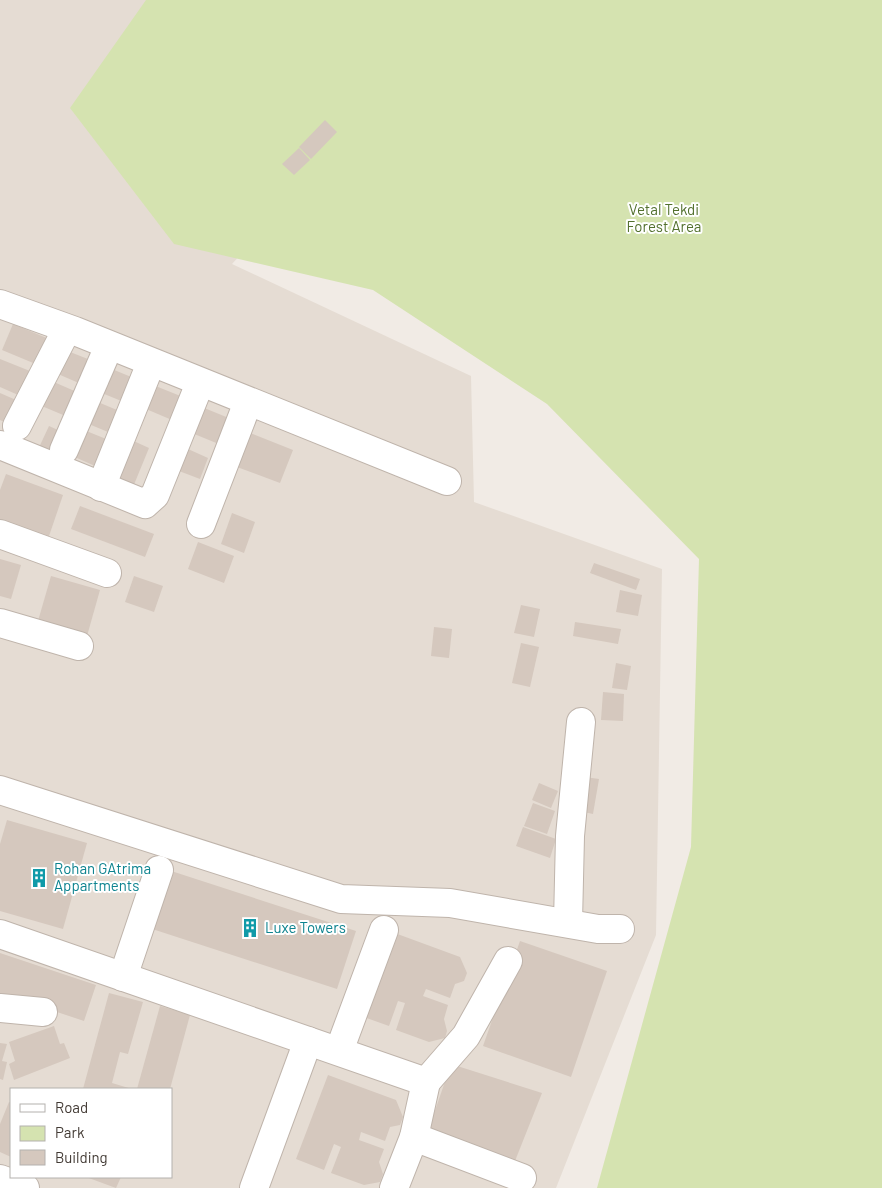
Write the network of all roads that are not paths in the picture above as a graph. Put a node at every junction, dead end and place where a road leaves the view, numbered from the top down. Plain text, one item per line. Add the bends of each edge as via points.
1 (2, 312) edge
2 (67, 328) junction
3 (109, 346) junction
4 (151, 363) junction
5 (200, 382) junction
6 (248, 402) junction
7 (9, 436) edge
8 (64, 450) dead end
9 (447, 481) dead end
10 (101, 487) junction
11 (201, 524) dead end
12 (0, 534) edge
13 (107, 573) dead end
14 (0, 623) edge
15 (79, 646) dead end
16 (580, 722) dead end
17 (0, 790) edge
18 (159, 870) dead end
19 (568, 922) junction
20 (620, 929) dead end
21 (384, 930) dead end
22 (0, 934) edge
23 (508, 961) dead end
24 (123, 977) junction
25 (0, 1008) edge
26 (43, 1012) dead end
27 (308, 1041) junction
28 (339, 1051) junction
29 (426, 1082) junction
30 (414, 1137) junction
31 (522, 1178) dead end
32 (0, 1179) edge
33 (25, 1188) edge
34 (254, 1188) edge
35 (394, 1188) edge

1 - 2 street
2 - 3 street
2 - 7 street
3 - 4 street
3 - 8 street
4 - 5 street
4 - 10 street
5 - 6 street
5 - 10 street via 150,502 140,503
6 - 9 street
6 - 11 street
7 - 10 street
12 - 13 street
14 - 15 street
16 - 19 street via 570,836
17 - 19 street via 341,899 450,903
18 - 24 street
19 - 20 street via 598,929
21 - 28 street
22 - 24 street
23 - 29 street via 466,1036
24 - 27 street
25 - 26 street
27 - 28 street
27 - 34 street
28 - 29 street
29 - 30 street
30 - 31 street
30 - 35 street
32 - 33 street

